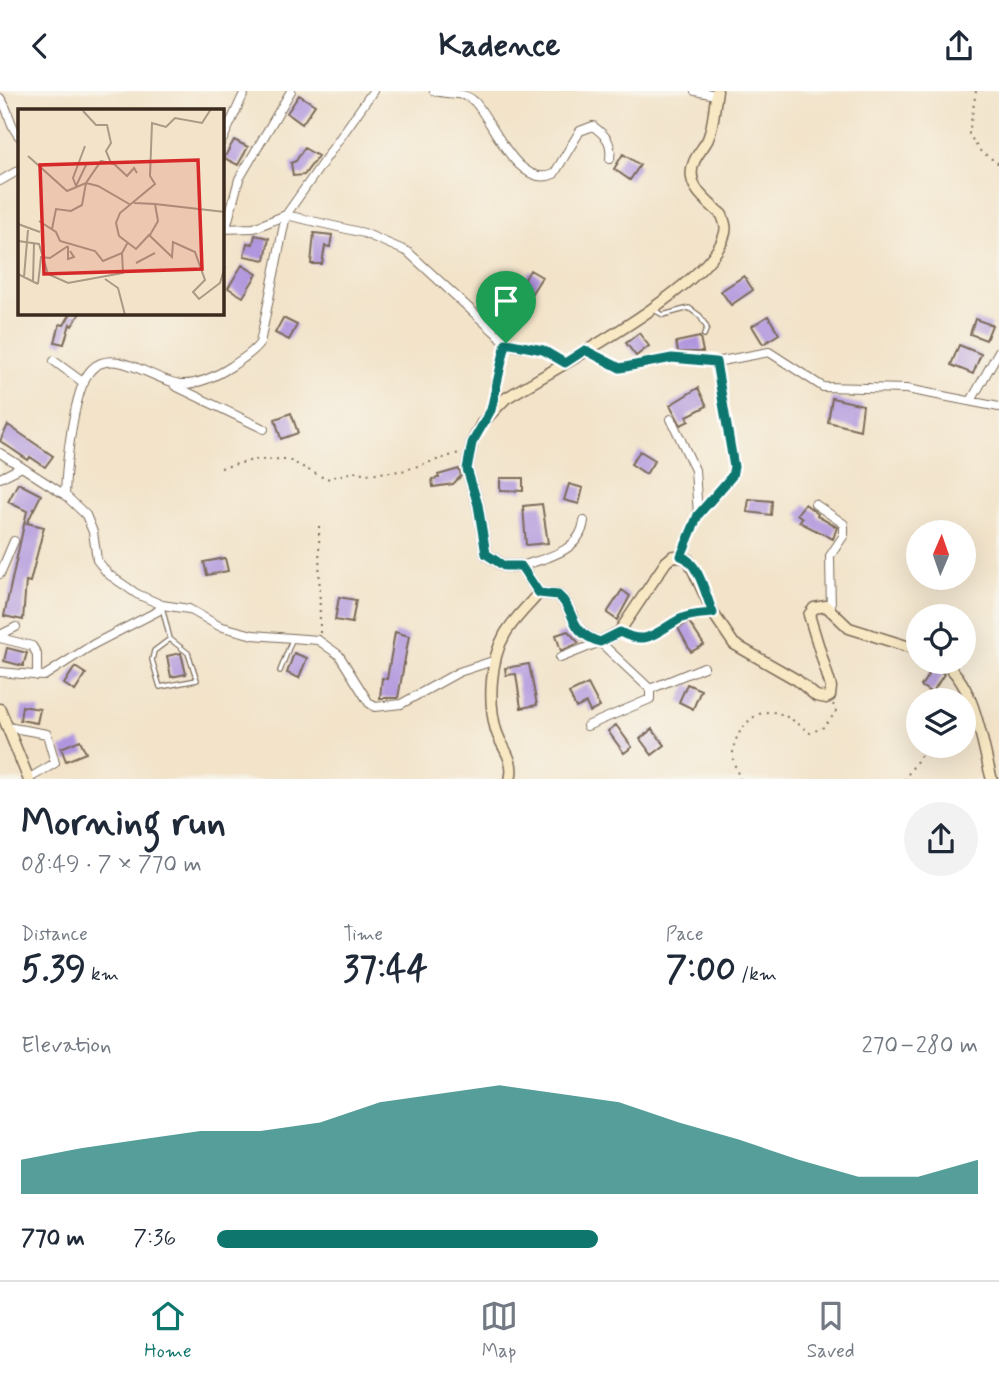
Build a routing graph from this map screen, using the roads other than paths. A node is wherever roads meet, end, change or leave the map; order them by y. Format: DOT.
graph roads {
  1 [pos="244,91"];
  2 [pos="291,91"];
  3 [pos="373,91"];
  4 [pos="434,91"];
  5 [pos="449,91"];
  6 [pos="695,91"];
  7 [pos="717,93"];
  8 [pos="0,98"];
  9 [pos="18,135"];
  10 [pos="224,136"];
  11 [pos="610,159"];
  12 [pos="18,171"];
  13 [pos="0,181"];
  14 [pos="286,215"];
  15 [pos="224,228"];
  16 [pos="652,309"];
  17 [pos="704,335"];
  18 [pos="506,343"];
  19 [pos="585,350"];
  20 [pos="999,351"];
  21 [pos="54,361"];
  22 [pos="716,362"];
  23 [pos="565,363"];
  24 [pos="167,381"];
  25 [pos="85,383"];
  26 [pos="971,401"];
  27 [pos="999,407"];
  28 [pos="491,410"];
  29 [pos="671,419"];
  30 [pos="264,429"];
  31 [pos="0,453"];
  32 [pos="20,468"];
  33 [pos="0,478"];
  34 [pos="65,495"];
  35 [pos="815,504"];
  36 [pos="698,515"];
  37 [pos="584,521"];
  38 [pos="14,541"];
  39 [pos="681,556"];
  40 [pos="521,566"];
  41 [pos="0,574"];
  42 [pos="539,593"];
  43 [pos="162,605"];
  44 [pos="831,612"];
  45 [pos="16,627"];
  46 [pos="0,637"];
  47 [pos="293,638"];
  48 [pos="170,639"];
  49 [pos="600,642"];
  50 [pos="906,646"];
  51 [pos="561,658"];
  52 [pos="496,660"];
  53 [pos="704,667"];
  54 [pos="280,671"];
  55 [pos="0,672"];
  56 [pos="958,674"];
  57 [pos="37,676"];
  58 [pos="650,689"];
  59 [pos="0,709"];
  60 [pos="587,726"];
  61 [pos="7,727"];
  62 [pos="29,779"];
  63 [pos="510,779"];
  64 [pos="992,779"];
  1 -- 10 [label="street"];
  2 -- 15 [label="street"];
  3 -- 14 [label="street"];
  4 -- 5 [label="street"];
  5 -- 11 [label="street"];
  6 -- 7 [label="street"];
  7 -- 16 [label="street"];
  8 -- 9 [label="street"];
  12 -- 13 [label="street"];
  14 -- 15 [label="street"];
  14 -- 18 [label="street"];
  14 -- 24 [label="street"];
  16 -- 17 [label="lane"];
  16 -- 19 [label="street"];
  18 -- 23 [label="street"];
  18 -- 28 [label="street"];
  19 -- 22 [label="street"];
  19 -- 23 [label="street"];
  20 -- 26 [label="street"];
  21 -- 25 [label="street"];
  22 -- 26 [label="street"];
  22 -- 36 [label="street"];
  23 -- 28 [label="street"];
  24 -- 25 [label="street"];
  24 -- 30 [label="street"];
  25 -- 34 [label="street"];
  26 -- 27 [label="street"];
  28 -- 40 [label="street"];
  29 -- 36 [label="street"];
  31 -- 32 [label="street"];
  32 -- 33 [label="street"];
  32 -- 34 [label="street"];
  34 -- 43 [label="street"];
  35 -- 44 [label="street"];
  36 -- 39 [label="street"];
  37 -- 40 [label="street"];
  38 -- 41 [label="street"];
  39 -- 44 [label="street"];
  39 -- 49 [label="street"];
  40 -- 42 [label="street"];
  42 -- 49 [label="street"];
  42 -- 52 [label="street"];
  43 -- 47 [label="street"];
  43 -- 48 [label="lane"];
  43 -- 57 [label="street"];
  44 -- 50 [label="street"];
  45 -- 46 [label="street"];
  46 -- 57 [label="street"];
  47 -- 52 [label="street"];
  47 -- 54 [label="lane"];
  48 -- 48 [label="lane"];
  49 -- 51 [label="street"];
  49 -- 58 [label="street"];
  52 -- 63 [label="street"];
  53 -- 58 [label="street"];
  55 -- 57 [label="street"];
  56 -- 64 [label="street"];
  58 -- 60 [label="street"];
  59 -- 61 [label="street"];
  61 -- 62 [label="street"];
  61 -- 62 [label="street"];
}
